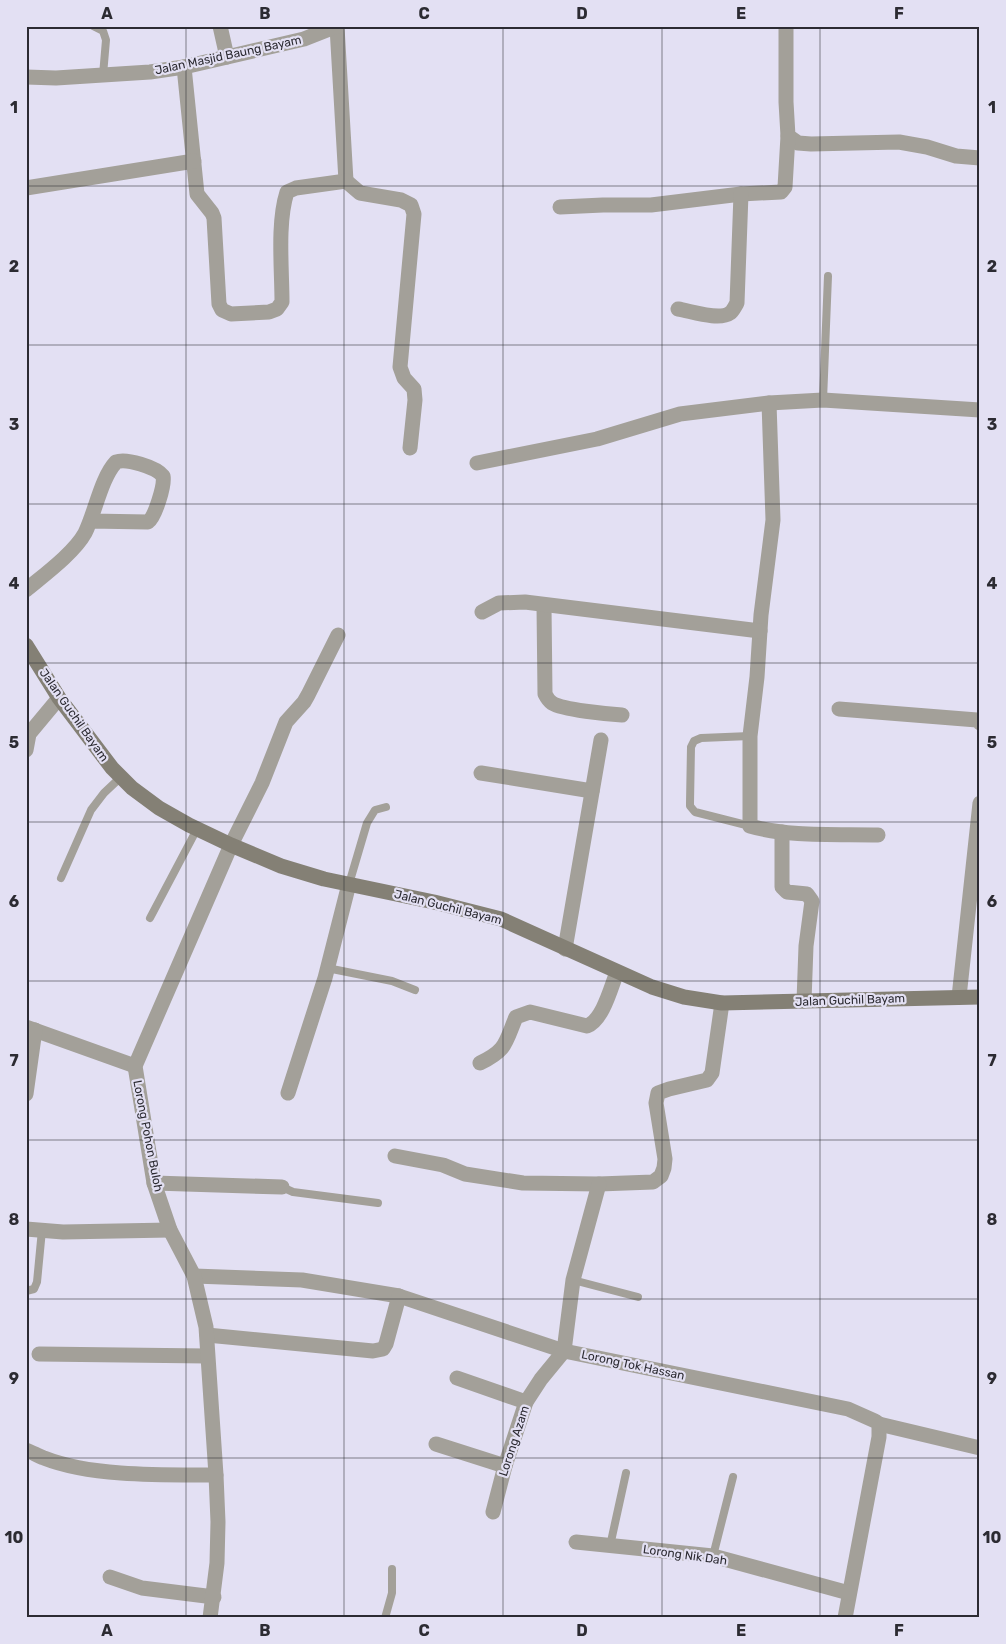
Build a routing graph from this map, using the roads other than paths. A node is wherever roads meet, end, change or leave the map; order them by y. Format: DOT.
graph roads {
  1 [pos="93,26"];
  2 [pos="220,26"];
  3 [pos="337,26"];
  4 [pos="786,26"];
  5 [pos="227,57"];
  6 [pos="184,67"];
  7 [pos="103,75"];
  8 [pos="26,77"];
  9 [pos="788,136"];
  10 [pos="980,158"];
  11 [pos="194,161"];
  12 [pos="346,181"];
  13 [pos="26,188"];
  14 [pos="741,194"];
  15 [pos="560,208"];
  16 [pos="828,276"];
  17 [pos="678,309"];
  18 [pos="823,400"];
  19 [pos="769,403"];
  20 [pos="980,410"];
  21 [pos="410,448"];
  22 [pos="477,463"];
  23 [pos="90,521"];
  24 [pos="26,590"];
  25 [pos="544,606"];
  26 [pos="482,612"];
  27 [pos="760,631"];
  28 [pos="338,635"];
  29 [pos="26,645"];
  30 [pos="59,698"];
  31 [pos="839,709"];
  32 [pos="622,715"];
  33 [pos="980,722"];
  34 [pos="27,734"];
  35 [pos="750,736"];
  36 [pos="601,740"];
  37 [pos="26,750"];
  38 [pos="481,773"];
  39 [pos="121,777"];
  40 [pos="592,792"];
  41 [pos="980,802"];
  42 [pos="386,807"];
  43 [pos="750,826"];
  44 [pos="197,829"];
  45 [pos="782,832"];
  46 [pos="878,835"];
  47 [pos="231,845"];
  48 [pos="61,878"];
  49 [pos="349,884"];
  50 [pos="150,918"];
  51 [pos="565,948"];
  52 [pos="328,968"];
  53 [pos="617,972"];
  54 [pos="415,990"];
  55 [pos="959,997"];
  56 [pos="980,997"];
  57 [pos="804,1002"];
  58 [pos="722,1003"];
  59 [pos="31,1029"];
  60 [pos="480,1062"];
  61 [pos="135,1066"];
  62 [pos="288,1092"];
  63 [pos="26,1094"];
  64 [pos="395,1156"];
  65 [pos="154,1183"];
  66 [pos="599,1184"];
  67 [pos="282,1187"];
  68 [pos="378,1203"];
  69 [pos="26,1229"];
  70 [pos="42,1230"];
  71 [pos="170,1230"];
  72 [pos="194,1276"];
  73 [pos="573,1280"];
  74 [pos="26,1291"];
  75 [pos="398,1296"];
  76 [pos="638,1297"];
  77 [pos="207,1335"];
  78 [pos="564,1351"];
  79 [pos="39,1354"];
  80 [pos="207,1356"];
  81 [pos="457,1378"];
  82 [pos="526,1402"];
  83 [pos="879,1424"];
  84 [pos="436,1444"];
  85 [pos="980,1448"];
  86 [pos="26,1450"];
  87 [pos="504,1466"];
  88 [pos="626,1473"];
  89 [pos="216,1475"];
  90 [pos="733,1477"];
  91 [pos="494,1512"];
  92 [pos="576,1542"];
  93 [pos="610,1546"];
  94 [pos="713,1556"];
  95 [pos="392,1569"];
  96 [pos="110,1577"];
  97 [pos="849,1593"];
  98 [pos="214,1596"];
  99 [pos="210,1618"];
  100 [pos="386,1618"];
  101 [pos="845,1618"];
  1 -- 7 [label="lane"];
  2 -- 5 [label="street"];
  3 -- 5 [label="street, Jalan Masjid Baung Bayam"];
  3 -- 12 [label="street"];
  4 -- 9 [label="street"];
  5 -- 6 [label="street, Jalan Masjid Baung Bayam"];
  6 -- 7 [label="street, Jalan Masjid Baung Bayam"];
  6 -- 11 [label="street"];
  7 -- 8 [label="street, Jalan Masjid Baung Bayam"];
  9 -- 10 [label="street"];
  9 -- 14 [label="street"];
  11 -- 12 [label="street"];
  11 -- 13 [label="street"];
  12 -- 21 [label="street"];
  14 -- 15 [label="street"];
  14 -- 17 [label="street"];
  16 -- 18 [label="lane"];
  18 -- 19 [label="street"];
  18 -- 20 [label="street"];
  19 -- 22 [label="street"];
  19 -- 27 [label="street"];
  23 -- 23 [label="street"];
  23 -- 24 [label="street"];
  25 -- 26 [label="street"];
  25 -- 27 [label="street"];
  25 -- 32 [label="street"];
  27 -- 35 [label="street"];
  28 -- 47 [label="street, Lorong Pohon Buloh"];
  29 -- 30 [label="main road, Jalan Guchil Bayam"];
  30 -- 34 [label="street"];
  30 -- 39 [label="main road, Jalan Guchil Bayam"];
  31 -- 33 [label="street"];
  34 -- 37 [label="street"];
  35 -- 43 [label="street"];
  35 -- 43 [label="lane"];
  36 -- 40 [label="street"];
  38 -- 40 [label="street"];
  39 -- 44 [label="main road, Jalan Guchil Bayam"];
  39 -- 48 [label="lane"];
  40 -- 51 [label="street"];
  41 -- 55 [label="street"];
  42 -- 49 [label="lane"];
  43 -- 45 [label="street"];
  44 -- 47 [label="main road, Jalan Guchil Bayam"];
  44 -- 50 [label="lane"];
  45 -- 46 [label="street"];
  45 -- 57 [label="street"];
  47 -- 49 [label="main road, Jalan Guchil Bayam"];
  47 -- 61 [label="street, Lorong Pohon Buloh"];
  49 -- 51 [label="main road, Jalan Guchil Bayam"];
  49 -- 52 [label="street"];
  51 -- 53 [label="main road, Jalan Guchil Bayam"];
  52 -- 54 [label="lane"];
  52 -- 62 [label="street"];
  53 -- 58 [label="main road, Jalan Guchil Bayam"];
  53 -- 60 [label="street"];
  55 -- 56 [label="main road, Jalan Guchil Bayam"];
  55 -- 57 [label="main road, Jalan Guchil Bayam"];
  57 -- 58 [label="main road, Jalan Guchil Bayam"];
  58 -- 66 [label="street"];
  59 -- 61 [label="street"];
  59 -- 63 [label="street"];
  61 -- 65 [label="street, Lorong Pohon Buloh"];
  64 -- 66 [label="street"];
  65 -- 67 [label="street"];
  65 -- 71 [label="street, Lorong Pohon Buloh"];
  66 -- 73 [label="street"];
  67 -- 68 [label="lane"];
  69 -- 70 [label="street"];
  70 -- 71 [label="street"];
  70 -- 74 [label="lane"];
  71 -- 72 [label="street, Lorong Pohon Buloh"];
  72 -- 75 [label="street, Lorong Tok Hassan"];
  72 -- 77 [label="street, Lorong Pohon Buloh"];
  73 -- 76 [label="lane"];
  73 -- 78 [label="street"];
  75 -- 77 [label="street"];
  75 -- 78 [label="street, Lorong Tok Hassan"];
  77 -- 80 [label="street, Lorong Pohon Buloh"];
  78 -- 82 [label="street, Lorong Azam"];
  78 -- 83 [label="street, Lorong Tok Hassan"];
  79 -- 80 [label="street"];
  80 -- 89 [label="street, Lorong Pohon Buloh"];
  81 -- 82 [label="street"];
  82 -- 87 [label="street, Lorong Azam"];
  83 -- 85 [label="street, Lorong Tok Hassan"];
  83 -- 97 [label="street"];
  84 -- 87 [label="street"];
  86 -- 89 [label="street"];
  87 -- 91 [label="street, Lorong Azam"];
  88 -- 93 [label="lane"];
  89 -- 98 [label="street, Lorong Pohon Buloh"];
  90 -- 94 [label="lane"];
  92 -- 93 [label="street, Lorong Nik Dah"];
  93 -- 94 [label="street, Lorong Nik Dah"];
  94 -- 97 [label="street, Lorong Nik Dah"];
  95 -- 100 [label="lane"];
  96 -- 98 [label="street"];
  97 -- 101 [label="street"];
  98 -- 99 [label="street, Lorong Pohon Buloh"];
}
